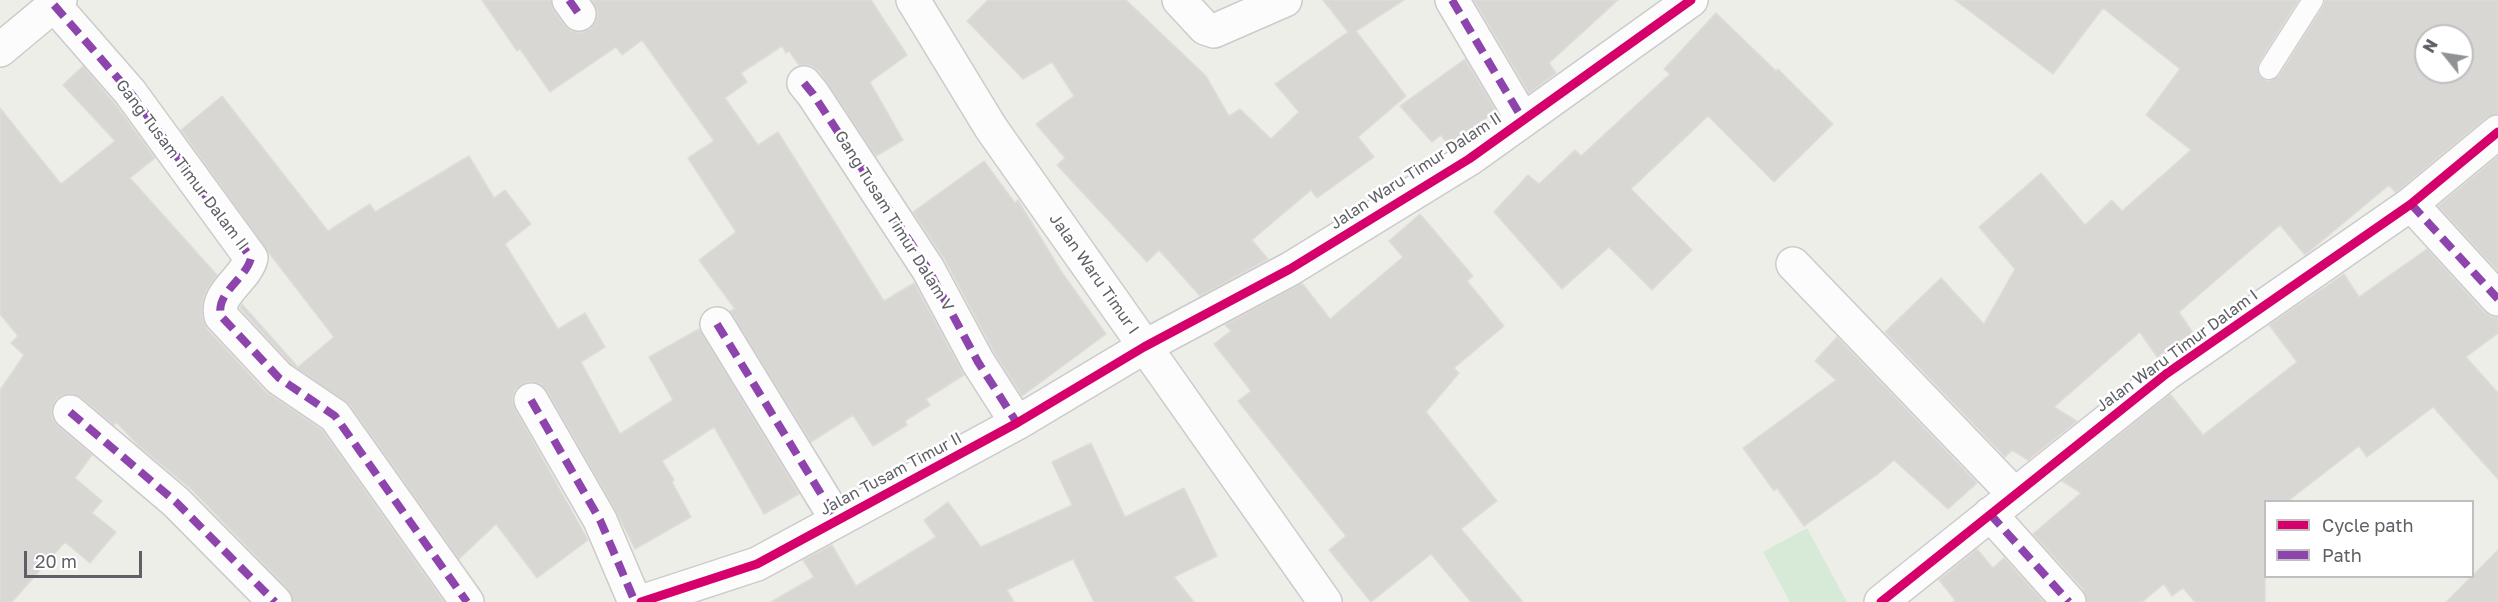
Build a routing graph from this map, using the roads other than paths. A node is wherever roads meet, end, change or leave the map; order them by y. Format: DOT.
graph roads {
  1 [pos="913,0"];
  2 [pos="1179,0"];
  3 [pos="1286,0"];
  4 [pos="1452,0"];
  5 [pos="1691,0"];
  6 [pos="2313,0"];
  7 [pos="57,3"];
  8 [pos="0,50"];
  9 [pos="2269,69"];
  10 [pos="804,83"];
  11 [pos="1523,120"];
  12 [pos="2498,132"];
  13 [pos="2411,204"];
  14 [pos="1793,264"];
  15 [pos="2498,299"];
  16 [pos="717,324"];
  17 [pos="1144,347"];
  18 [pos="531,400"];
  19 [pos="70,412"];
  20 [pos="1017,423"];
  21 [pos="2003,504"];
  22 [pos="837,519"];
  23 [pos="275,602"];
  24 [pos="468,602"];
  25 [pos="635,602"];
  26 [pos="641,602"];
  27 [pos="1325,602"];
  28 [pos="1881,602"];
  29 [pos="2069,602"];
  1 -- 17 [label="street, Jalan Waru Timur I"];
  2 -- 3 [label="street"];
  4 -- 11 [label="street"];
  5 -- 11 [label="street, Jalan Waru Timur Dalam II"];
  6 -- 9 [label="lane"];
  7 -- 8 [label="street"];
  7 -- 24 [label="street, Gang Tusam Timur Dalam II"];
  10 -- 20 [label="street, Gang Tusam Timur Dalam V"];
  11 -- 17 [label="street, Jalan Waru Timur Dalam II"];
  12 -- 13 [label="street, Jalan Waru Timur Dalam I"];
  13 -- 15 [label="street"];
  13 -- 21 [label="street, Jalan Waru Timur Dalam I"];
  14 -- 21 [label="street"];
  16 -- 22 [label="street"];
  17 -- 20 [label="street, Jalan Tusam Timur II"];
  17 -- 27 [label="street, Jalan Waru Timur I"];
  18 -- 25 [label="street"];
  19 -- 23 [label="street"];
  20 -- 22 [label="street, Jalan Tusam Timur II"];
  21 -- 28 [label="street, Jalan Waru Timur Dalam I"];
  21 -- 29 [label="street"];
  22 -- 26 [label="street, Jalan Tusam Timur II"];
}
